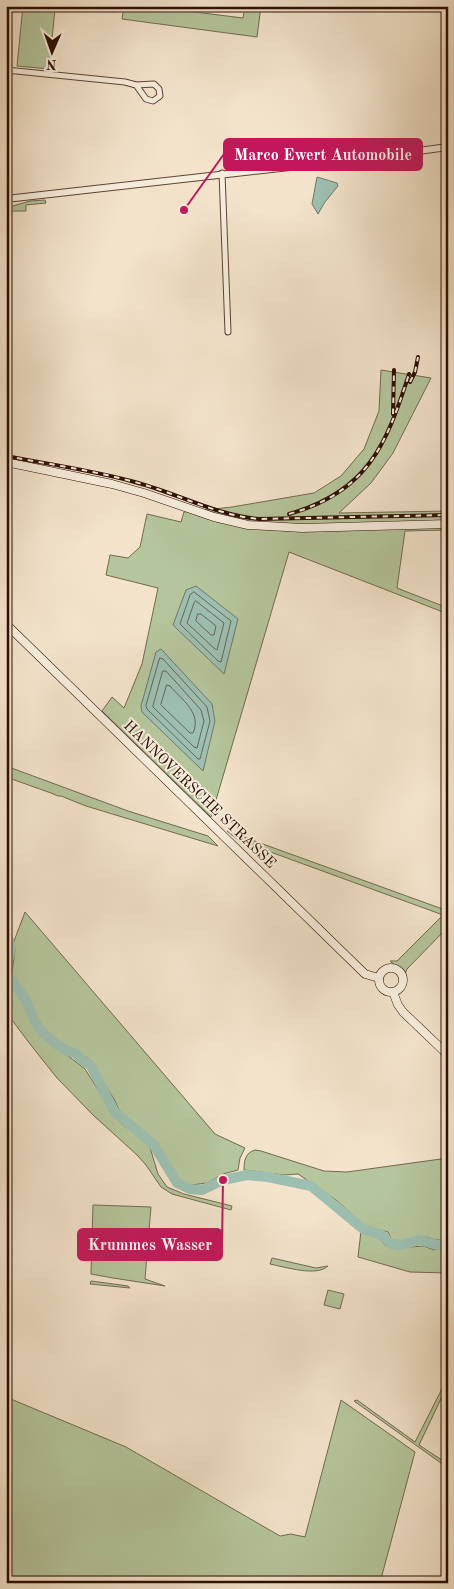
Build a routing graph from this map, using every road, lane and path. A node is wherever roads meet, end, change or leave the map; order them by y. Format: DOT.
graph roads {
  1 [pos="93,6"];
  2 [pos="118,6"];
  3 [pos="6,70"];
  4 [pos="136,85"];
  5 [pos="448,147"];
  6 [pos="222,173"];
  7 [pos="6,199"];
  8 [pos="228,332"];
  9 [pos="6,462"];
  10 [pos="448,524"];
  11 [pos="6,624"];
  12 [pos="379,978"];
  13 [pos="393,992"];
  14 [pos="448,1055"];
  1 -- 2 [label="street"];
  3 -- 4 [label="street"];
  4 -- 4 [label="street"];
  5 -- 6 [label="street"];
  6 -- 7 [label="street"];
  6 -- 8 [label="street"];
  9 -- 10 [label="main road"];
  11 -- 12 [label="main road, HANNOVERSCHE STRASSE"];
  12 -- 13 [label="main road, HANNOVERSCHE STRASSE"];
  12 -- 13 [label="main road"];
  13 -- 14 [label="main road, HANNOVERSCHE STRASSE"];
}
